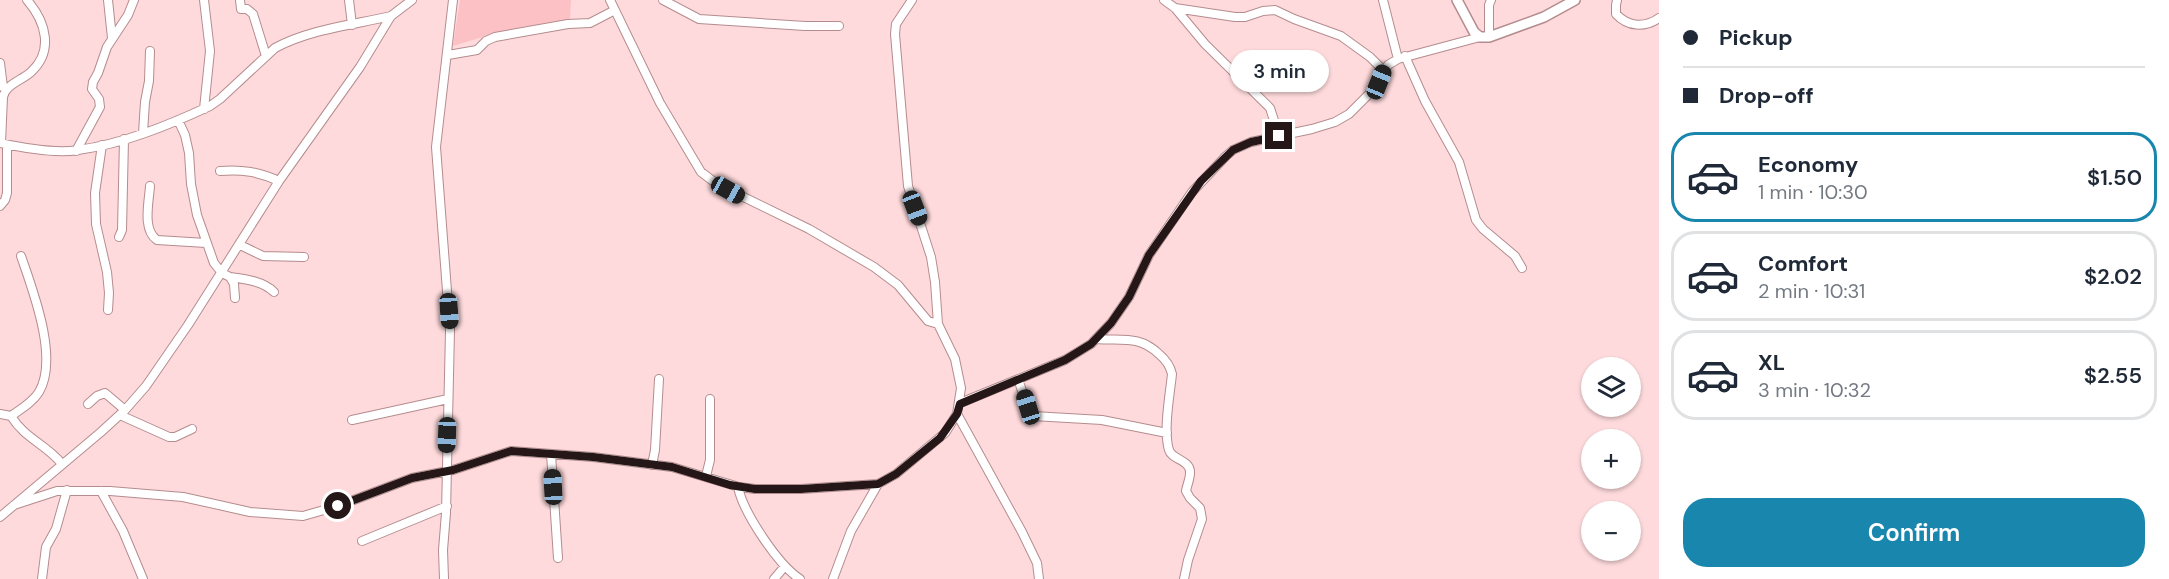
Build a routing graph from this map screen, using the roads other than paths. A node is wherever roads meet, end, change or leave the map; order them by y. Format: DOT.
graph roads {
  1 [pos="27,0"];
  2 [pos="108,0"];
  3 [pos="135,0"];
  4 [pos="204,0"];
  5 [pos="240,0"];
  6 [pos="349,0"];
  7 [pos="412,0"];
  8 [pos="453,0"];
  9 [pos="610,0"];
  10 [pos="663,0"];
  11 [pos="912,0"];
  12 [pos="1164,0"];
  13 [pos="1383,0"];
  14 [pos="1457,0"];
  15 [pos="1491,0"];
  16 [pos="1575,0"];
  17 [pos="1617,0"];
  18 [pos="1175,8"];
  19 [pos="615,10"];
  20 [pos="391,16"];
  21 [pos="1659,18"];
  22 [pos="352,25"];
  23 [pos="839,26"];
  24 [pos="1485,37"];
  25 [pos="112,38"];
  26 [pos="150,51"];
  27 [pos="448,55"];
  28 [pos="266,56"];
  29 [pos="1402,58"];
  30 [pos="0,63"];
  31 [pos="1384,70"];
  32 [pos="3,88"];
  33 [pos="204,109"];
  34 [pos="178,120"];
  35 [pos="143,133"];
  36 [pos="1279,136"];
  37 [pos="124,139"];
  38 [pos="3,144"];
  39 [pos="102,145"];
  40 [pos="76,151"];
  41 [pos="220,171"];
  42 [pos="279,181"];
  43 [pos="150,186"];
  44 [pos="0,206"];
  45 [pos="119,237"];
  46 [pos="206,243"];
  47 [pos="240,245"];
  48 [pos="21,256"];
  49 [pos="304,257"];
  50 [pos="1522,268"];
  51 [pos="222,273"];
  52 [pos="230,277"];
  53 [pos="274,292"];
  54 [pos="235,298"];
  55 [pos="108,310"];
  56 [pos="938,324"];
  57 [pos="1096,339"];
  58 [pos="659,379"];
  59 [pos="1018,379"];
  60 [pos="448,399"];
  61 [pos="710,399"];
  62 [pos="88,404"];
  63 [pos="960,404"];
  64 [pos="123,412"];
  65 [pos="0,414"];
  66 [pos="957,414"];
  67 [pos="11,416"];
  68 [pos="352,420"];
  69 [pos="192,429"];
  70 [pos="1167,433"];
  71 [pos="551,454"];
  72 [pos="62,464"];
  73 [pos="652,465"];
  74 [pos="446,471"];
  75 [pos="706,476"];
  76 [pos="878,484"];
  77 [pos="738,487"];
  78 [pos="67,490"];
  79 [pos="101,491"];
  80 [pos="14,505"];
  81 [pos="447,506"];
  82 [pos="0,517"];
  83 [pos="362,541"];
  84 [pos="558,558"];
  85 [pos="785,566"];
  86 [pos="42,579"];
  87 [pos="143,579"];
  88 [pos="444,579"];
  89 [pos="774,579"];
  90 [pos="800,579"];
  91 [pos="833,579"];
  92 [pos="1040,579"];
  93 [pos="1184,579"];
  1 -- 32 [label="street"];
  2 -- 25 [label="street"];
  3 -- 25 [label="street"];
  4 -- 33 [label="street"];
  5 -- 28 [label="street"];
  6 -- 22 [label="street"];
  7 -- 20 [label="street"];
  8 -- 27 [label="street"];
  9 -- 19 [label="street"];
  10 -- 23 [label="street"];
  11 -- 56 [label="street"];
  12 -- 18 [label="street"];
  13 -- 29 [label="street"];
  14 -- 24 [label="main road"];
  15 -- 24 [label="street"];
  16 -- 24 [label="main road"];
  17 -- 21 [label="street"];
  18 -- 31 [label="street"];
  18 -- 36 [label="street"];
  19 -- 27 [label="street"];
  19 -- 56 [label="street"];
  20 -- 22 [label="street"];
  20 -- 42 [label="street"];
  22 -- 28 [label="street"];
  24 -- 29 [label="street"];
  25 -- 40 [label="street"];
  26 -- 35 [label="street"];
  27 -- 60 [label="street"];
  28 -- 33 [label="street"];
  29 -- 31 [label="street"];
  29 -- 50 [label="street"];
  30 -- 32 [label="street"];
  31 -- 36 [label="street"];
  32 -- 38 [label="street"];
  33 -- 34 [label="street"];
  34 -- 35 [label="street"];
  34 -- 46 [label="street"];
  35 -- 37 [label="street"];
  36 -- 57 [label="street"];
  37 -- 39 [label="street"];
  37 -- 45 [label="street"];
  38 -- 40 [label="street"];
  38 -- 44 [label="street"];
  39 -- 40 [label="street"];
  39 -- 55 [label="street"];
  41 -- 42 [label="street"];
  42 -- 47 [label="street"];
  43 -- 46 [label="street"];
  46 -- 51 [label="street"];
  47 -- 49 [label="street"];
  47 -- 51 [label="street"];
  48 -- 67 [label="street"];
  51 -- 52 [label="street"];
  51 -- 64 [label="street"];
  52 -- 53 [label="street"];
  52 -- 54 [label="street"];
  56 -- 63 [label="street"];
  57 -- 59 [label="street"];
  57 -- 70 [label="street"];
  58 -- 73 [label="street"];
  59 -- 63 [label="street"];
  59 -- 70 [label="street"];
  60 -- 68 [label="street"];
  60 -- 74 [label="street"];
  61 -- 75 [label="street"];
  62 -- 64 [label="street"];
  63 -- 66 [label="street"];
  64 -- 69 [label="street"];
  64 -- 72 [label="street"];
  65 -- 67 [label="street"];
  66 -- 76 [label="street"];
  66 -- 92 [label="street"];
  67 -- 72 [label="street"];
  70 -- 93 [label="street"];
  71 -- 73 [label="street"];
  71 -- 74 [label="street"];
  71 -- 84 [label="street"];
  72 -- 80 [label="street"];
  73 -- 75 [label="street"];
  74 -- 79 [label="street"];
  74 -- 81 [label="street"];
  75 -- 77 [label="street"];
  76 -- 77 [label="street"];
  76 -- 91 [label="street"];
  77 -- 85 [label="street"];
  78 -- 79 [label="street"];
  78 -- 80 [label="street"];
  78 -- 86 [label="street"];
  79 -- 87 [label="street"];
  80 -- 82 [label="street"];
  81 -- 83 [label="street"];
  81 -- 88 [label="street"];
  85 -- 89 [label="street"];
  85 -- 90 [label="street"];
}
